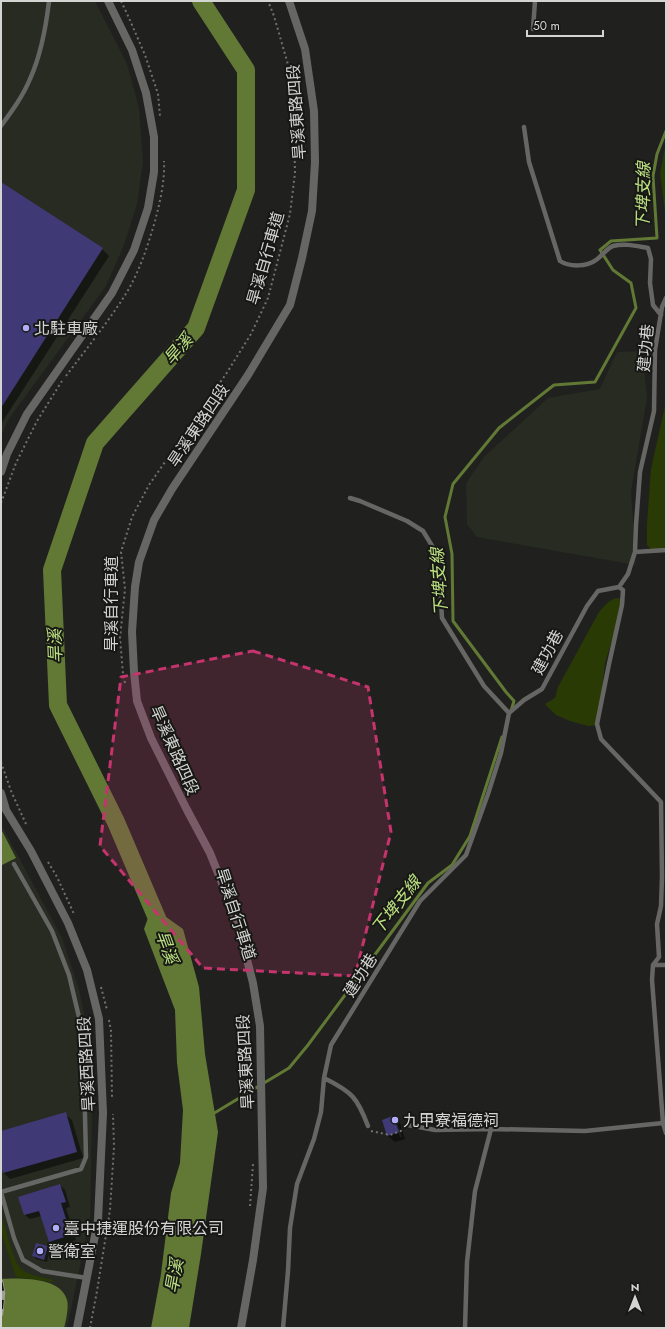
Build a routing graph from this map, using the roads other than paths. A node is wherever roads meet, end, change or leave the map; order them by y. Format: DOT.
graph roads {
  1 [pos="49,1"];
  2 [pos="108,1"];
  3 [pos="289,1"];
  4 [pos="535,1"];
  5 [pos="533,29"];
  6 [pos="1,126"];
  7 [pos="524,127"];
  8 [pos="666,298"];
  9 [pos="660,315"];
  10 [pos="1,472"];
  11 [pos="350,498"];
  12 [pos="666,550"];
  13 [pos="635,552"];
  14 [pos="619,587"];
  15 [pos="509,713"];
  16 [pos="1,793"];
  17 [pos="14,864"];
  18 [pos="652,965"];
  19 [pos="666,965"];
  20 [pos="324,1078"];
  21 [pos="663,1123"];
  22 [pos="408,1125"];
  23 [pos="368,1126"];
  24 [pos="491,1129"];
  25 [pos="666,1134"];
  26 [pos="87,1278"];
  27 [pos="77,1328"];
  28 [pos="241,1328"];
  29 [pos="283,1328"];
  30 [pos="465,1328"];
  1 -- 6 [label="lane"];
  2 -- 10 [label="street"];
  3 -- 28 [label="street, 旱溪東路四段"];
  4 -- 5 [label="lane"];
  7 -- 9 [label="lane"];
  8 -- 9 [label="lane, 建功巷"];
  9 -- 13 [label="lane, 建功巷"];
  11 -- 15 [label="lane"];
  12 -- 13 [label="lane"];
  13 -- 14 [label="lane, 建功巷"];
  14 -- 15 [label="lane, 建功巷"];
  14 -- 18 [label="lane"];
  15 -- 20 [label="lane, 建功巷"];
  16 -- 26 [label="street, 旱溪西路四段"];
  17 -- 26 [label="lane"];
  18 -- 19 [label="lane"];
  18 -- 21 [label="lane"];
  20 -- 23 [label="lane"];
  20 -- 29 [label="lane, 建功巷"];
  21 -- 24 [label="lane"];
  21 -- 25 [label="lane"];
  22 -- 24 [label="lane"];
  24 -- 30 [label="lane"];
  26 -- 27 [label="street, 旱溪西路四段"];
}
